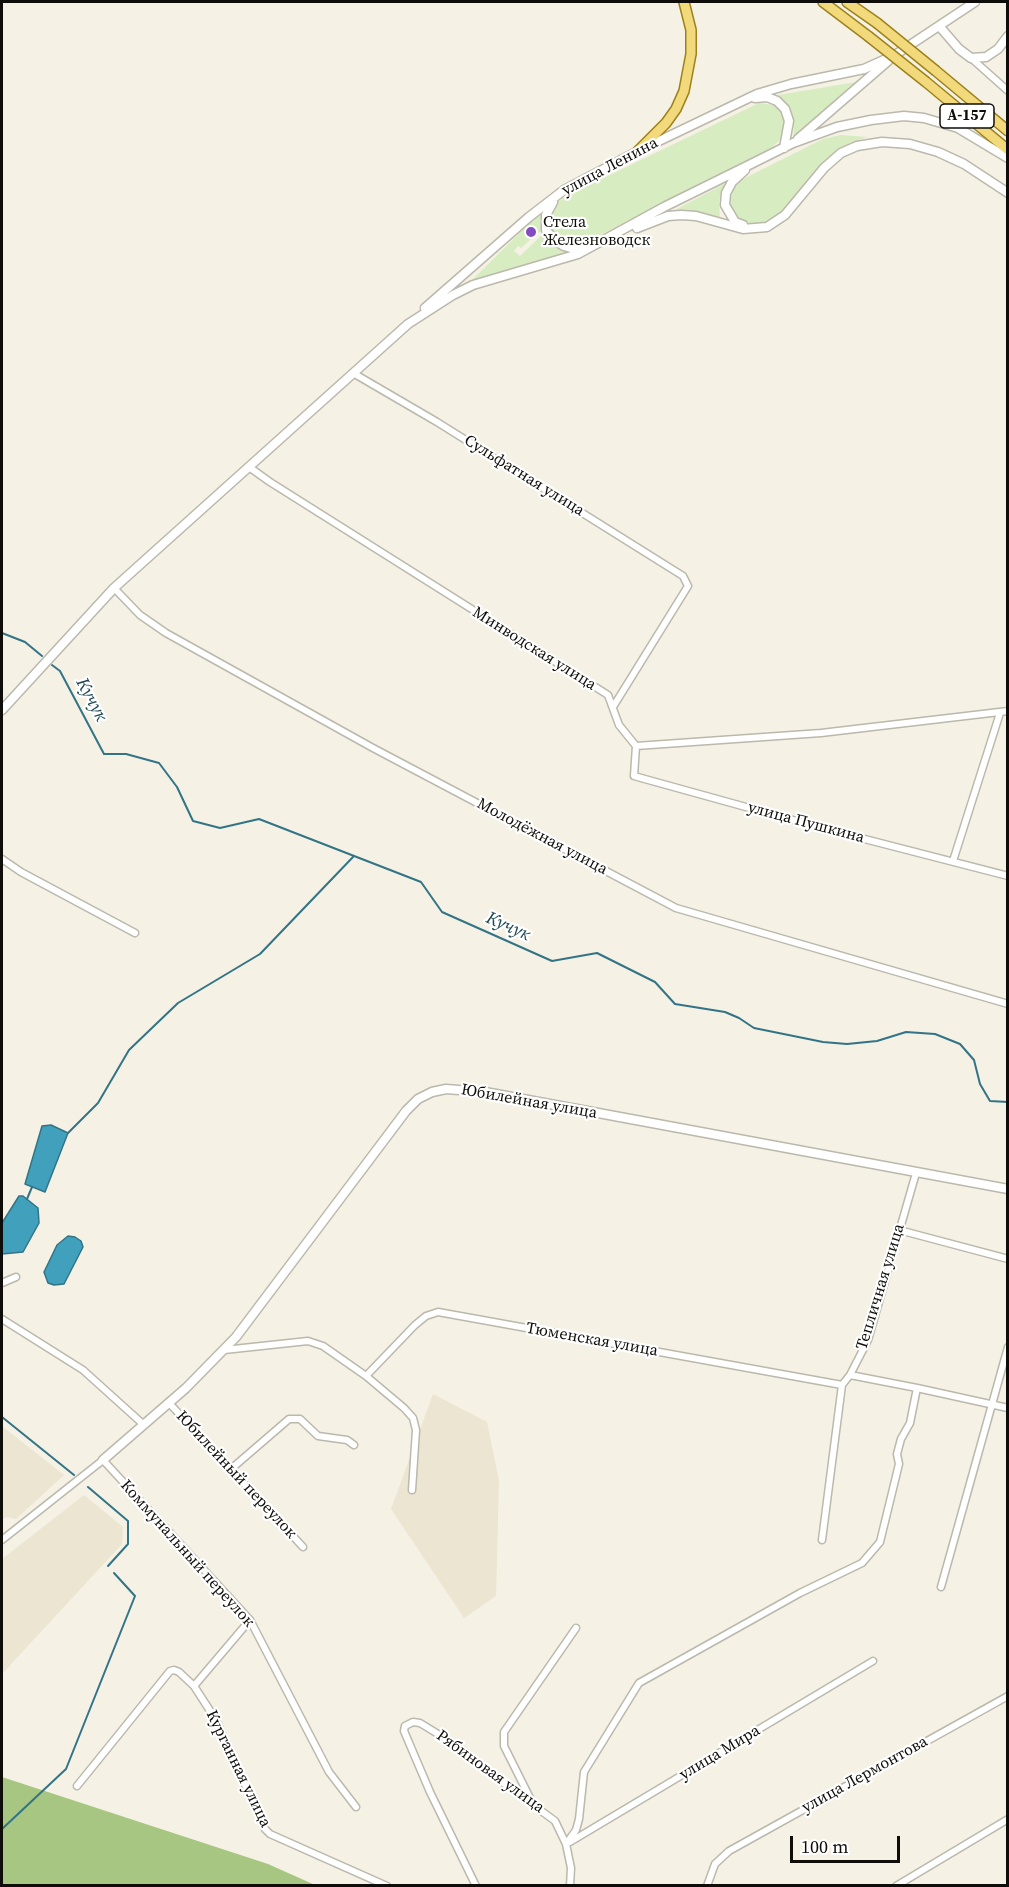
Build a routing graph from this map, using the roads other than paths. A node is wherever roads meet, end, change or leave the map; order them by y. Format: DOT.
graph roads {
  1 [pos="684,2"];
  2 [pos="823,2"];
  3 [pos="847,2"];
  4 [pos="855,2"];
  5 [pos="975,2"];
  6 [pos="877,23"];
  7 [pos="940,27"];
  8 [pos="1008,36"];
  9 [pos="895,55"];
  10 [pos="971,58"];
  11 [pos="1008,91"];
  12 [pos="743,100"];
  13 [pos="1008,131"];
  14 [pos="793,143"];
  15 [pos="784,148"];
  16 [pos="1008,150"];
  17 [pos="638,151"];
  18 [pos="1008,158"];
  19 [pos="751,164"];
  20 [pos="564,190"];
  21 [pos="1008,193"];
  22 [pos="755,229"];
  23 [pos="596,245"];
  24 [pos="408,324"];
  25 [pos="353,373"];
  26 [pos="249,467"];
  27 [pos="114,588"];
  28 [pos="613,707"];
  29 [pos="2,710"];
  30 [pos="1008,711"];
  31 [pos="1000,713"];
  32 [pos="636,746"];
  33 [pos="2,859"];
  34 [pos="953,861"];
  35 [pos="1008,876"];
  36 [pos="135,933"];
  37 [pos="1008,1004"];
  38 [pos="916,1173"];
  39 [pos="1008,1189"];
  40 [pos="899,1230"];
  41 [pos="1008,1259"];
  42 [pos="16,1277"];
  43 [pos="2,1283"];
  44 [pos="2,1319"];
  45 [pos="1008,1347"];
  46 [pos="224,1350"];
  47 [pos="850,1375"];
  48 [pos="366,1376"];
  49 [pos="842,1385"];
  50 [pos="917,1388"];
  51 [pos="169,1403"];
  52 [pos="992,1404"];
  53 [pos="1008,1408"];
  54 [pos="144,1425"];
  55 [pos="354,1445"];
  56 [pos="103,1460"];
  57 [pos="231,1469"];
  58 [pos="412,1490"];
  59 [pos="2,1540"];
  60 [pos="822,1540"];
  61 [pos="303,1547"];
  62 [pos="941,1587"];
  63 [pos="250,1620"];
  64 [pos="576,1628"];
  65 [pos="873,1661"];
  66 [pos="194,1686"];
  67 [pos="1008,1696"];
  68 [pos="77,1786"];
  69 [pos="532,1803"];
  70 [pos="356,1807"];
  71 [pos="1008,1820"];
  72 [pos="566,1844"];
  73 [pos="387,1886"];
  74 [pos="476,1886"];
  75 [pos="570,1886"];
  76 [pos="707,1886"];
  77 [pos="896,1886"];
  1 -- 17 [label="main road"];
  2 -- 16 [label="main road, А-157, bridge"];
  3 -- 6 [label="main road, А-157"];
  4 -- 6 [label="main road"];
  5 -- 7 [label="main road"];
  6 -- 13 [label="main road, А-157, bridge"];
  7 -- 9 [label="main road"];
  7 -- 10 [label="main road"];
  8 -- 10 [label="main road"];
  9 -- 12 [label="main road, улица Ленина"];
  9 -- 14 [label="main road"];
  10 -- 11 [label="street"];
  12 -- 15 [label="main road"];
  12 -- 17 [label="main road, улица Ленина"];
  14 -- 15 [label="main road"];
  14 -- 18 [label="main road"];
  15 -- 19 [label="main road"];
  17 -- 20 [label="main road, улица Ленина"];
  19 -- 22 [label="main road"];
  19 -- 23 [label="main road"];
  20 -- 23 [label="main road"];
  20 -- 24 [label="main road, улица Ленина"];
  21 -- 22 [label="main road"];
  22 -- 23 [label="main road"];
  23 -- 24 [label="main road"];
  24 -- 25 [label="main road"];
  25 -- 26 [label="main road"];
  25 -- 28 [label="street, Сульфатная улица"];
  26 -- 27 [label="main road"];
  26 -- 28 [label="street, Минводская улица"];
  27 -- 29 [label="main road"];
  27 -- 37 [label="street, Молодёжная улица"];
  28 -- 32 [label="street, Минводская улица"];
  30 -- 31 [label="street"];
  31 -- 32 [label="street"];
  31 -- 34 [label="street"];
  32 -- 34 [label="street, улица Пушкина"];
  33 -- 36 [label="street"];
  34 -- 35 [label="street, улица Пушкина"];
  38 -- 39 [label="main road, Юбилейная улица"];
  38 -- 40 [label="street, Тепличная улица"];
  38 -- 46 [label="main road, Юбилейная улица"];
  40 -- 41 [label="street"];
  40 -- 47 [label="street, Тепличная улица"];
  42 -- 43 [label="street"];
  44 -- 54 [label="street"];
  45 -- 52 [label="street"];
  46 -- 48 [label="street"];
  46 -- 51 [label="main road, Юбилейная улица"];
  47 -- 49 [label="street, Тепличная улица"];
  47 -- 50 [label="street"];
  48 -- 49 [label="street, Тюменская улица"];
  48 -- 58 [label="street"];
  49 -- 60 [label="street"];
  50 -- 52 [label="street"];
  50 -- 72 [label="street"];
  51 -- 54 [label="main road, Юбилейная улица"];
  51 -- 57 [label="street, Юбилейный переулок"];
  52 -- 53 [label="street"];
  52 -- 62 [label="street"];
  54 -- 56 [label="main road, Юбилейная улица"];
  55 -- 57 [label="street"];
  56 -- 59 [label="street"];
  56 -- 63 [label="street, Коммунальный переулок"];
  57 -- 61 [label="street, Юбилейный переулок"];
  63 -- 66 [label="street"];
  63 -- 70 [label="street, Коммунальный переулок"];
  64 -- 69 [label="street"];
  65 -- 72 [label="street, улица Мира"];
  66 -- 68 [label="street, Курганная улица"];
  66 -- 73 [label="street, Курганная улица"];
  67 -- 76 [label="street, улица Лермонтова"];
  69 -- 72 [label="street, Рябиновая улица"];
  69 -- 74 [label="street, Рябиновая улица"];
  71 -- 77 [label="street"];
  72 -- 75 [label="street"];
}
